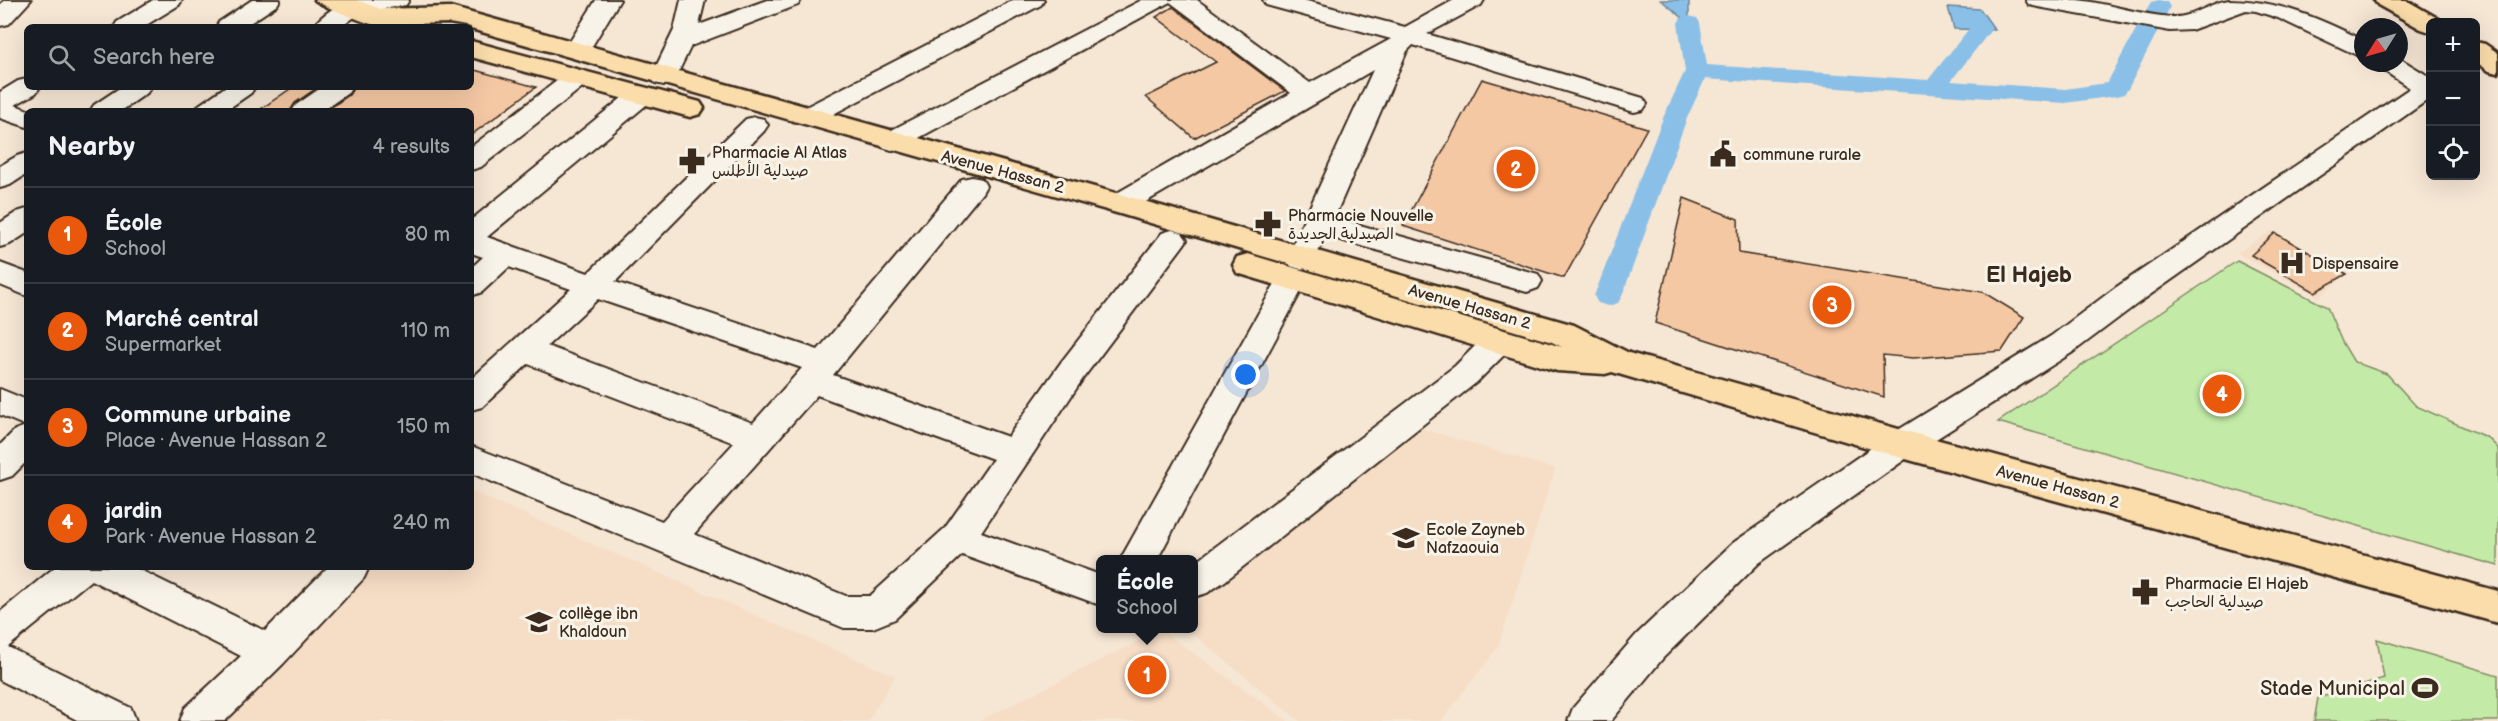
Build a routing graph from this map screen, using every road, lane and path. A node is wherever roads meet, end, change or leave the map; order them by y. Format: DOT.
graph roads {
  1 [pos="19,0"];
  2 [pos="170,0"];
  3 [pos="268,0"];
  4 [pos="608,0"];
  5 [pos="693,0"];
  6 [pos="789,0"];
  7 [pos="1032,0"];
  8 [pos="1160,0"];
  9 [pos="1181,0"];
  10 [pos="1472,0"];
  11 [pos="2038,0"];
  12 [pos="2387,0"];
  13 [pos="2410,0"];
  14 [pos="1291,2"];
  15 [pos="366,8"];
  16 [pos="2444,18"];
  17 [pos="0,19"];
  18 [pos="431,21"];
  19 [pos="2426,22"];
  20 [pos="131,24"];
  21 [pos="232,24"];
  22 [pos="332,24"];
  23 [pos="474,34"];
  24 [pos="2480,39"];
  25 [pos="681,41"];
  26 [pos="1402,42"];
  27 [pos="2354,45"];
  28 [pos="2498,51"];
  29 [pos="2480,53"];
  30 [pos="577,65"];
  31 [pos="2498,66"];
  32 [pos="2403,72"];
  33 [pos="653,86"];
  34 [pos="24,89"];
  35 [pos="134,90"];
  36 [pos="238,90"];
  37 [pos="335,90"];
  38 [pos="1309,94"];
  39 [pos="0,103"];
  40 [pos="1634,104"];
  41 [pos="107,108"];
  42 [pos="212,108"];
  43 [pos="309,108"];
  44 [pos="0,109"];
  45 [pos="809,116"];
  46 [pos="24,118"];
  47 [pos="755,125"];
  48 [pos="892,141"];
  49 [pos="474,158"];
  50 [pos="972,186"];
  51 [pos="1120,204"];
  52 [pos="24,221"];
  53 [pos="1316,223"];
  54 [pos="474,233"];
  55 [pos="0,237"];
  56 [pos="1172,240"];
  57 [pos="1387,242"];
  58 [pos="474,243"];
  59 [pos="504,255"];
  60 [pos="1296,269"];
  61 [pos="0,273"];
  62 [pos="1378,279"];
  63 [pos="1527,281"];
  64 [pos="474,282"];
  65 [pos="24,284"];
  66 [pos="593,286"];
  67 [pos="1499,341"];
  68 [pos="524,350"];
  69 [pos="1619,362"];
  70 [pos="818,372"];
  71 [pos="474,395"];
  72 [pos="0,401"];
  73 [pos="24,413"];
  74 [pos="760,439"];
  75 [pos="24,442"];
  76 [pos="1902,444"];
  77 [pos="1015,453"];
  78 [pos="474,460"];
  79 [pos="0,467"];
  80 [pos="957,538"];
  81 [pos="668,539"];
  82 [pos="1141,555"];
  83 [pos="77,570"];
  84 [pos="106,570"];
  85 [pos="348,570"];
  86 [pos="1198,579"];
  87 [pos="1096,588"];
  88 [pos="2498,607"];
  89 [pos="0,634"];
  90 [pos="270,652"];
  91 [pos="0,661"];
  92 [pos="117,721"];
  93 [pos="199,721"];
  94 [pos="1587,721"];
  1 -- 17 [label="street"];
  2 -- 20 [label="street"];
  3 -- 21 [label="street"];
  4 -- 30 [label="street"];
  5 -- 25 [label="street"];
  6 -- 25 [label="street"];
  7 -- 45 [label="street"];
  8 -- 48 [label="street"];
  9 -- 38 [label="street"];
  10 -- 26 [label="street"];
  11 -- 27 [label="street"];
  12 -- 19 [label="main road"];
  13 -- 16 [label="main road"];
  14 -- 26 [label="street"];
  15 -- 18 [label="main road, Avenue Hassan 2"];
  15 -- 22 [label="street"];
  23 -- 30 [label="main road, Avenue Hassan 2"];
  24 -- 28 [label="main road"];
  25 -- 33 [label="street"];
  26 -- 38 [label="street"];
  26 -- 40 [label="street"];
  26 -- 53 [label="street"];
  29 -- 31 [label="main road"];
  30 -- 33 [label="main road, Avenue Hassan 2"];
  30 -- 49 [label="street"];
  32 -- 76 [label="street"];
  33 -- 45 [label="main road, Avenue Hassan 2"];
  33 -- 47 [label="main road, Avenue Hassan 2"];
  33 -- 54 [label="street"];
  34 -- 39 [label="street"];
  35 -- 41 [label="street"];
  36 -- 42 [label="street"];
  37 -- 43 [label="street"];
  38 -- 51 [label="street"];
  44 -- 46 [label="street"];
  45 -- 48 [label="main road, Avenue Hassan 2"];
  47 -- 50 [label="main road, Avenue Hassan 2"];
  47 -- 66 [label="street"];
  48 -- 51 [label="main road, Avenue Hassan 2"];
  50 -- 56 [label="main road, Avenue Hassan 2"];
  50 -- 70 [label="street"];
  51 -- 60 [label="main road, Avenue Hassan 2"];
  52 -- 55 [label="street"];
  53 -- 57 [label="street"];
  53 -- 60 [label="street"];
  56 -- 60 [label="main road, Avenue Hassan 2"];
  56 -- 77 [label="street"];
  57 -- 62 [label="street"];
  57 -- 63 [label="street"];
  58 -- 59 [label="street"];
  59 -- 64 [label="street"];
  59 -- 66 [label="street"];
  60 -- 62 [label="main road, Avenue Hassan 2"];
  60 -- 67 [label="main road, Avenue Hassan 2"];
  60 -- 82 [label="street"];
  61 -- 65 [label="street"];
  62 -- 69 [label="main road, Avenue Hassan 2"];
  66 -- 68 [label="street"];
  66 -- 70 [label="street"];
  67 -- 69 [label="main road, Avenue Hassan 2"];
  67 -- 86 [label="street"];
  68 -- 71 [label="street"];
  68 -- 74 [label="street"];
  69 -- 76 [label="main road, Avenue Hassan 2"];
  70 -- 74 [label="street"];
  70 -- 77 [label="street"];
  72 -- 73 [label="street"];
  74 -- 81 [label="street"];
  75 -- 79 [label="street"];
  76 -- 88 [label="main road, Avenue Hassan 2"];
  76 -- 94 [label="street"];
  77 -- 80 [label="street"];
  78 -- 81 [label="street"];
  80 -- 81 [label="street"];
  80 -- 87 [label="street"];
  83 -- 89 [label="street"];
  84 -- 90 [label="street"];
  85 -- 90 [label="street"];
  90 -- 93 [label="street"];
  91 -- 92 [label="street"];
}
